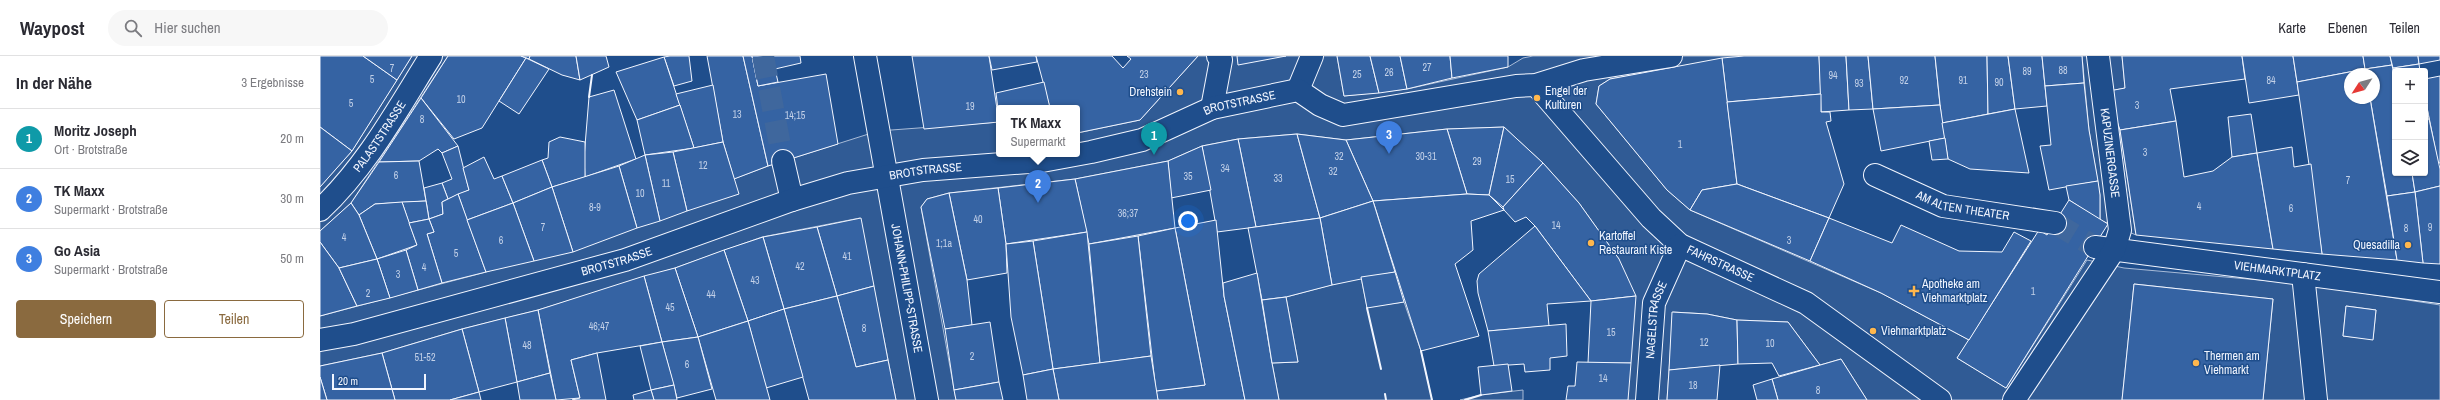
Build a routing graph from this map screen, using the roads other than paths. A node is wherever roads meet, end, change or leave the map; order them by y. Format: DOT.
graph roads {
  1 [pos="431,56"];
  2 [pos="865,56"];
  3 [pos="1218,56"];
  4 [pos="1312,56"];
  5 [pos="1670,56"];
  6 [pos="2098,56"];
  7 [pos="1536,85"];
  8 [pos="1298,90"];
  9 [pos="1212,108"];
  10 [pos="1080,154"];
  11 [pos="1064,157"];
  12 [pos="784,161"];
  13 [pos="1875,175"];
  14 [pos="887,177"];
  15 [pos="792,200"];
  16 [pos="320,210"];
  17 [pos="2055,222"];
  18 [pos="1680,245"];
  19 [pos="2104,248"];
  20 [pos="2303,274"];
  21 [pos="2440,292"];
  22 [pos="320,340"];
  23 [pos="927,400"];
  24 [pos="1647,400"];
  25 [pos="1940,400"];
  26 [pos="2014,400"];
  27 [pos="2316,400"];
  1 -- 16 [label="street, PALASTSTRASSE"];
  2 -- 14 [label="street, JOHANN-PHILIPP-STRASSE"];
  3 -- 9 [label="street"];
  4 -- 8 [label="street"];
  5 -- 7 [label="street"];
  6 -- 19 [label="street, KAPUZINERGASSE"];
  7 -- 8 [label="street"];
  7 -- 18 [label="street, FAHRSTRASSE"];
  8 -- 9 [label="street, BROTSTRASSE"];
  9 -- 10 [label="street, BROTSTRASSE"];
  11 -- 14 [label="street, BROTSTRASSE"];
  12 -- 15 [label="street"];
  13 -- 17 [label="street, AM ALTEN THEATER"];
  14 -- 15 [label="street, BROTSTRASSE"];
  14 -- 23 [label="street, JOHANN-PHILIPP-STRASSE"];
  15 -- 22 [label="street, BROTSTRASSE"];
  18 -- 24 [label="street, NAGELSTRASSE"];
  18 -- 25 [label="street, FAHRSTRASSE"];
  19 -- 20 [label="street, VIEHMARKTPLATZ"];
  19 -- 26 [label="street"];
  20 -- 21 [label="street, VIEHMARKTPLATZ"];
  20 -- 27 [label="street"];
}
